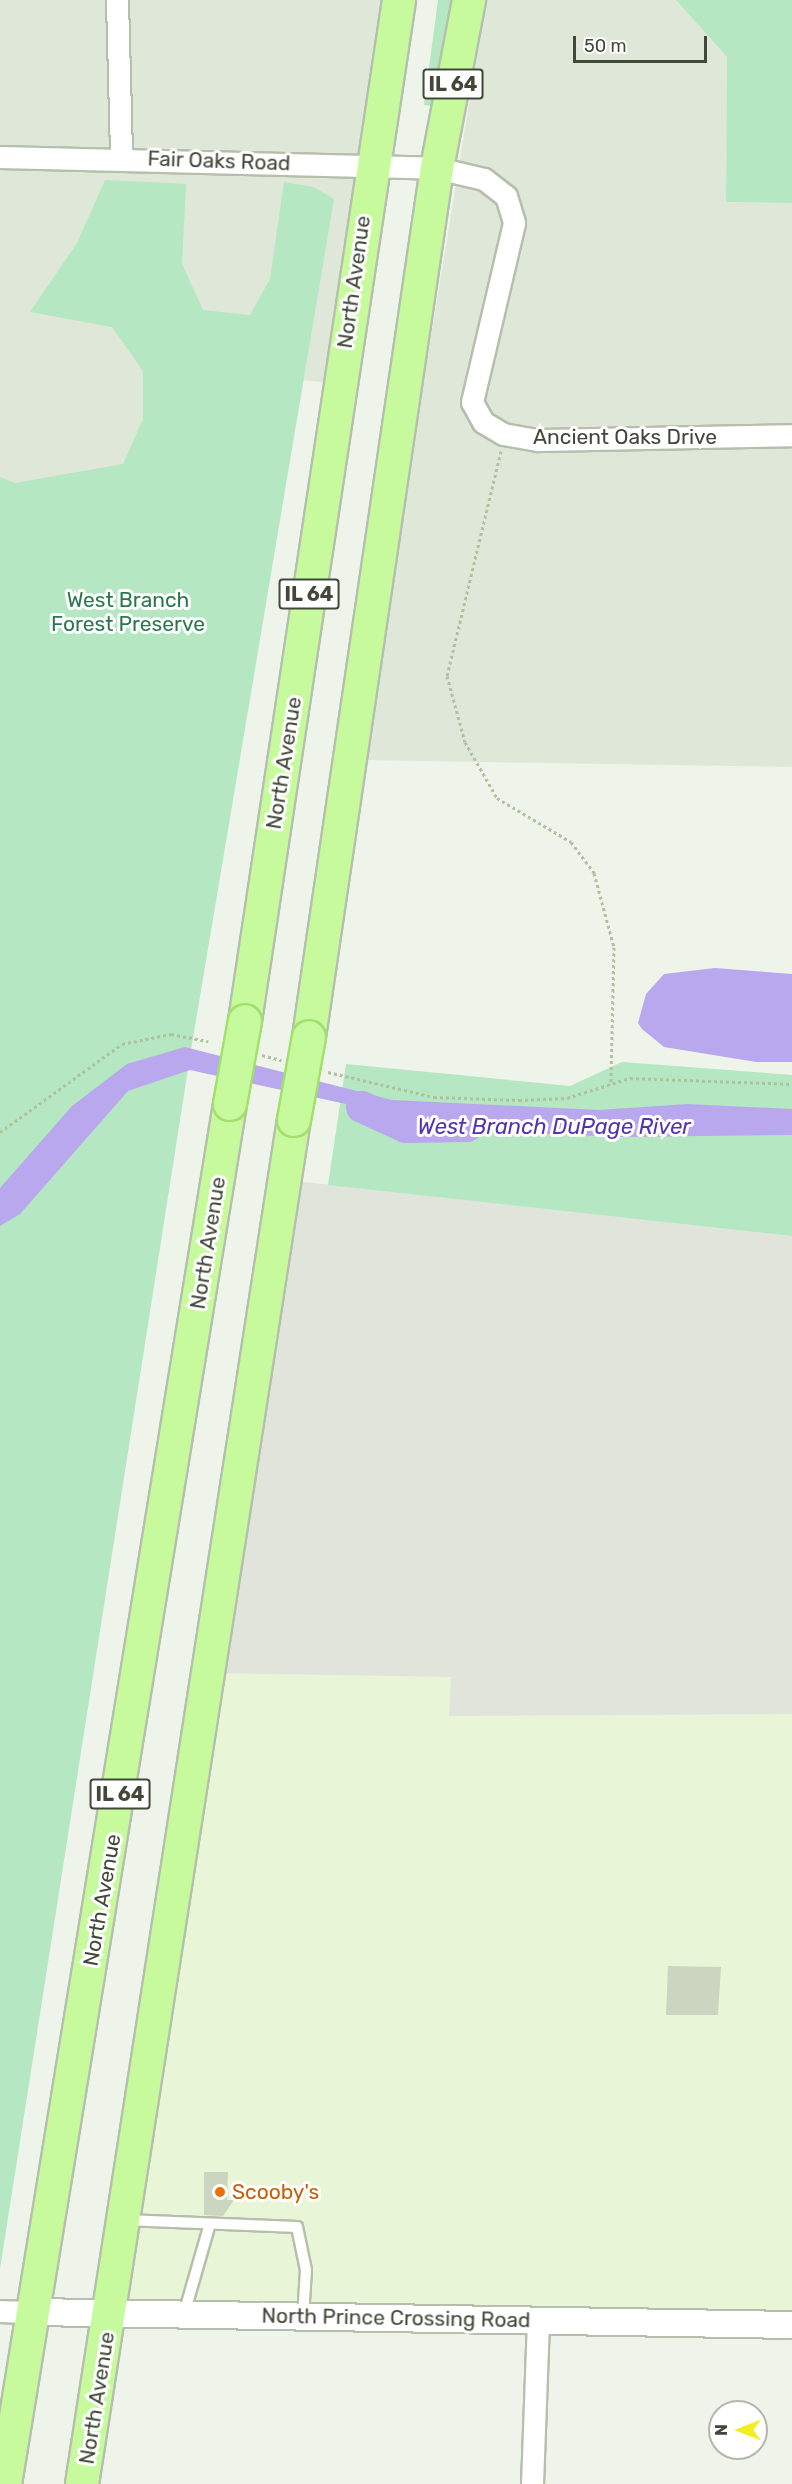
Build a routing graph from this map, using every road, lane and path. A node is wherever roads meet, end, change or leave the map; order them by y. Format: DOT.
graph roads {
  1 [pos="117,0"];
  2 [pos="399,0"];
  3 [pos="469,0"];
  4 [pos="0,157"];
  5 [pos="121,158"];
  6 [pos="370,166"];
  7 [pos="437,168"];
  8 [pos="503,434"];
  9 [pos="792,435"];
  10 [pos="208,1041"];
  11 [pos="251,1053"];
  12 [pos="281,1060"];
  13 [pos="326,1072"];
  14 [pos="611,1082"];
  15 [pos="792,1084"];
  16 [pos="0,1132"];
  17 [pos="125,2220"];
  18 [pos="209,2227"];
  19 [pos="0,2311"];
  20 [pos="33,2312"];
  21 [pos="111,2313"];
  22 [pos="184,2315"];
  23 [pos="303,2317"];
  24 [pos="538,2321"];
  25 [pos="792,2325"];
  26 [pos="5,2484"];
  27 [pos="82,2484"];
  28 [pos="532,2484"];
  1 -- 5 [label="street"];
  2 -- 6 [label="main road, North Avenue / IL 64"];
  3 -- 7 [label="main road, North Avenue / IL 64"];
  4 -- 5 [label="street, Fair Oaks Road"];
  5 -- 6 [label="street, Fair Oaks Road"];
  6 -- 7 [label="street, Fair Oaks Road"];
  6 -- 20 [label="main road, North Avenue / IL 64, bridge"];
  7 -- 8 [label="street, Ancient Oaks Drive"];
  7 -- 17 [label="main road, North Avenue / IL 64, bridge"];
  8 -- 9 [label="street, Ancient Oaks Drive"];
  8 -- 14 [label="path"];
  10 -- 16 [label="path"];
  11 -- 12 [label="path"];
  13 -- 14 [label="path"];
  14 -- 15 [label="path"];
  17 -- 18 [label="lane"];
  17 -- 21 [label="main road, North Avenue / IL 64"];
  18 -- 22 [label="lane"];
  18 -- 23 [label="lane"];
  19 -- 20 [label="street, North Prince Crossing Road"];
  20 -- 21 [label="street, North Prince Crossing Road"];
  20 -- 26 [label="main road, North Avenue / IL 64"];
  21 -- 22 [label="street, North Prince Crossing Road"];
  21 -- 27 [label="main road, North Avenue / IL 64"];
  22 -- 23 [label="street, North Prince Crossing Road"];
  23 -- 24 [label="street, North Prince Crossing Road"];
  24 -- 25 [label="street, North Prince Crossing Road"];
  24 -- 28 [label="street"];
}
